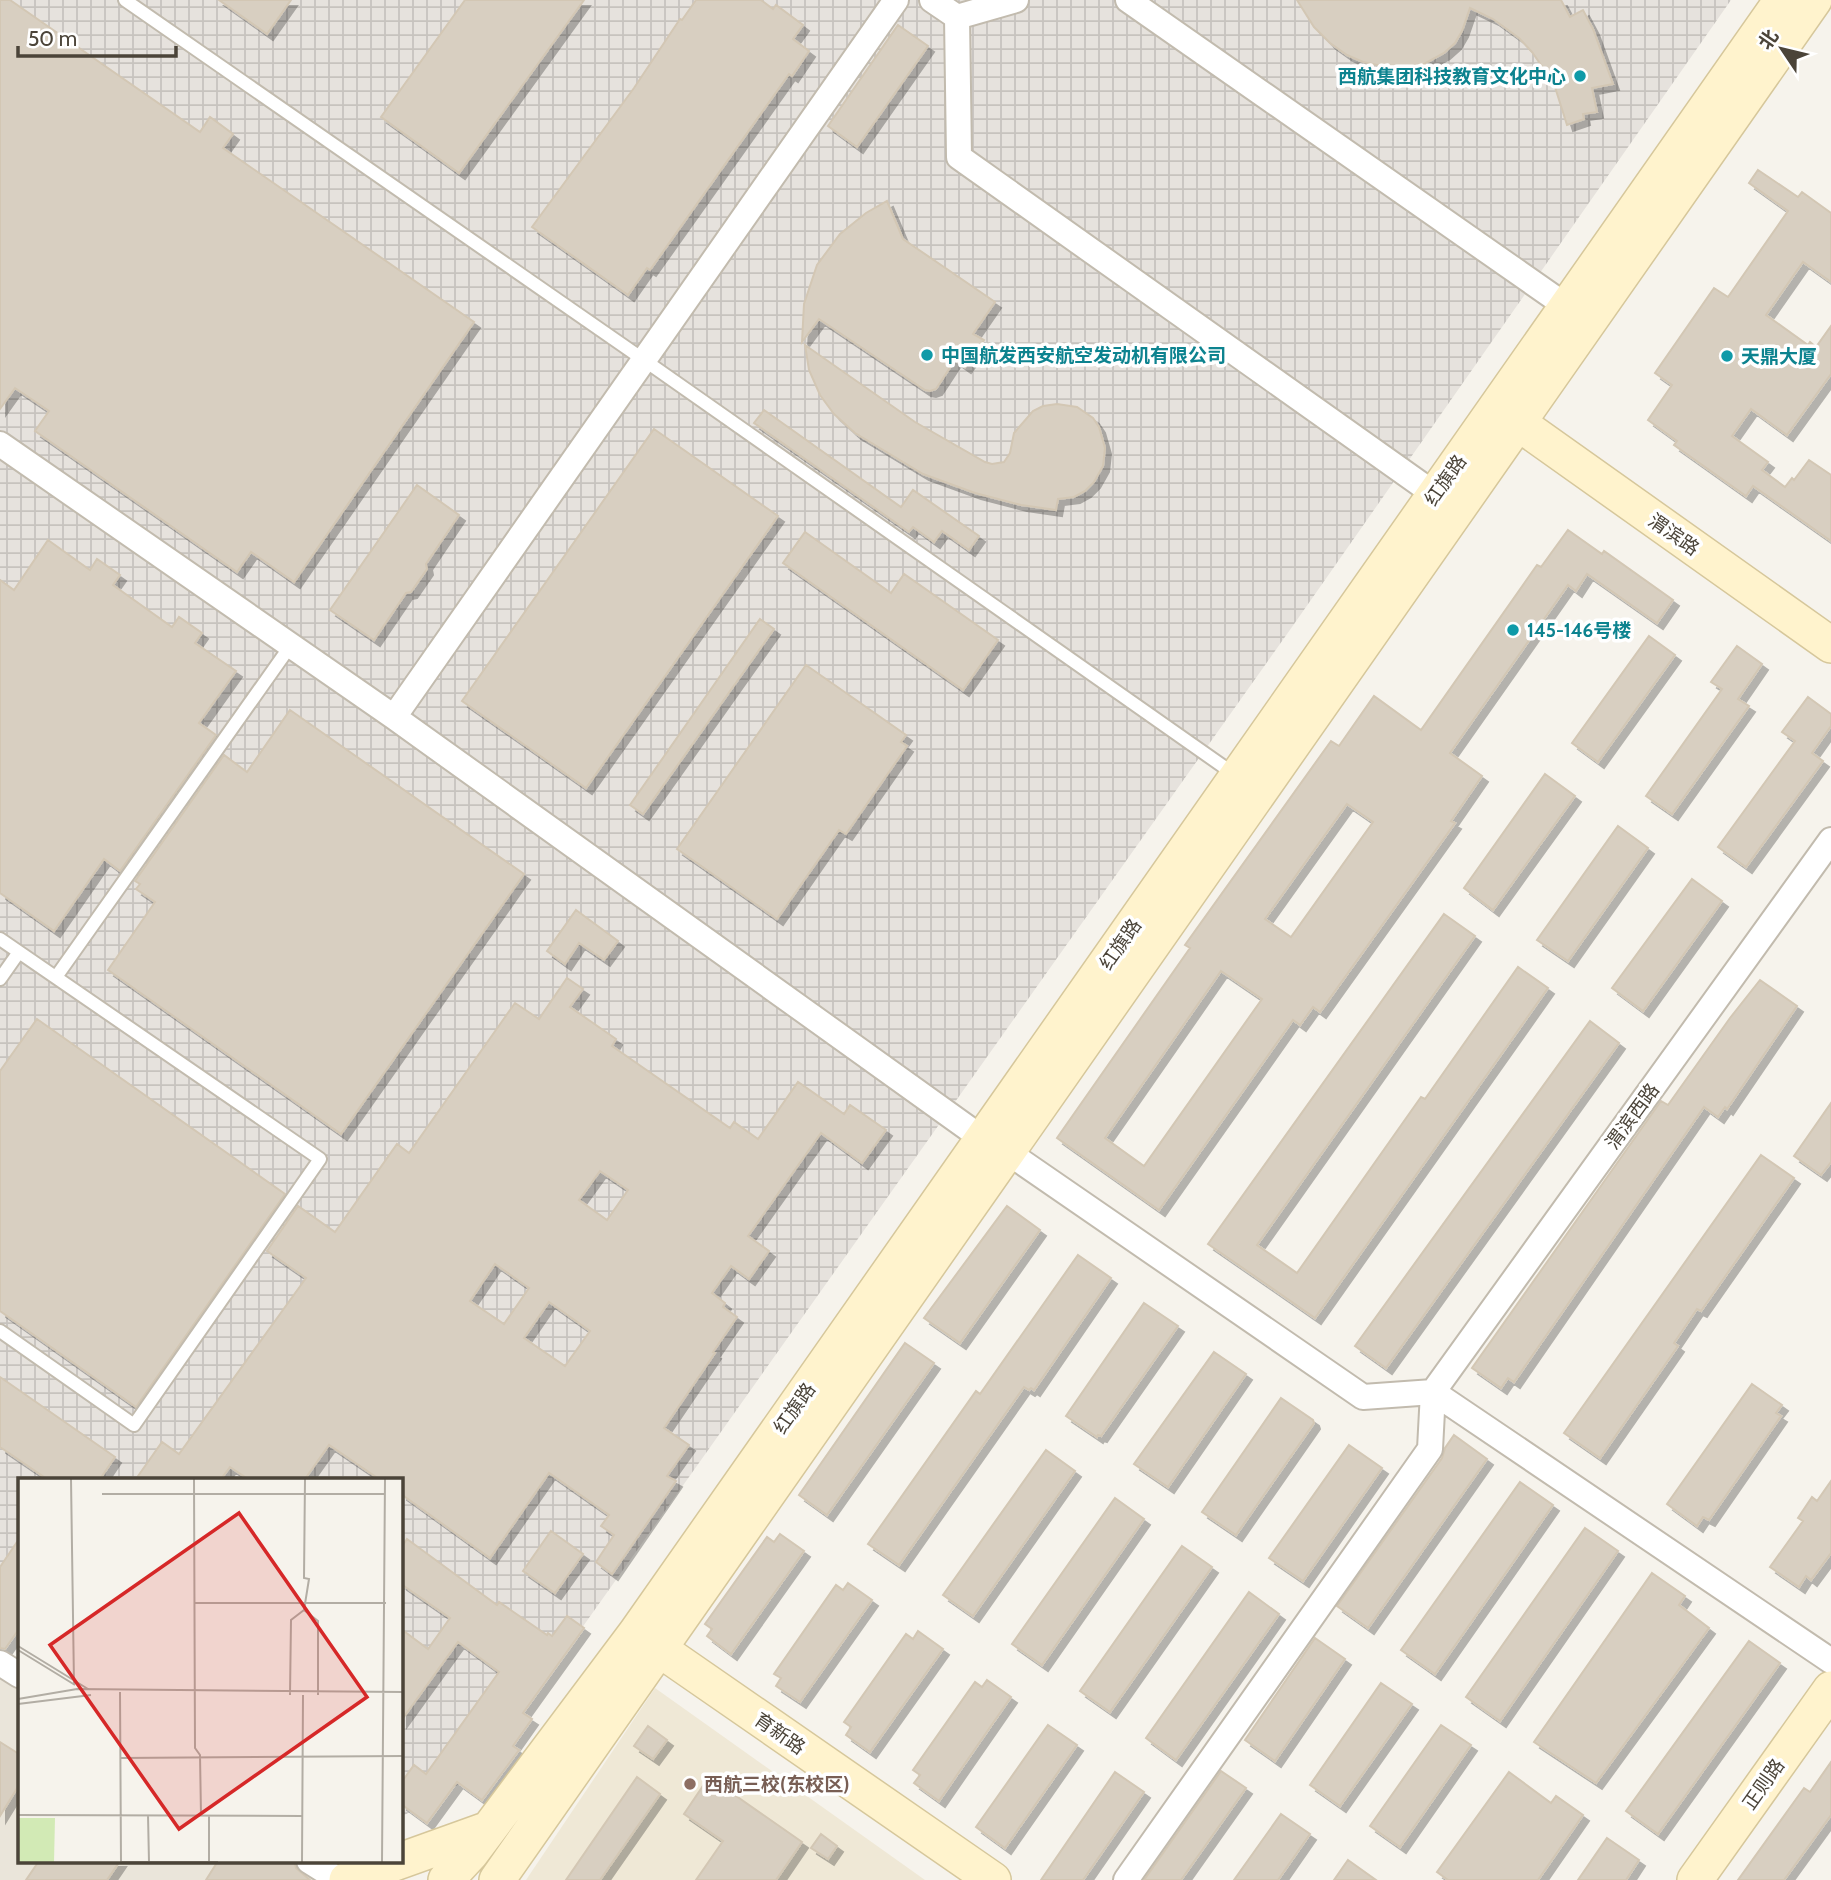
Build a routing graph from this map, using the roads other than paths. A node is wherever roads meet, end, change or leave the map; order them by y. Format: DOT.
graph roads {
  1 [pos="125,0"];
  2 [pos="896,0"];
  3 [pos="932,0"];
  4 [pos="1016,0"];
  5 [pos="1128,0"];
  6 [pos="1782,0"];
  7 [pos="1814,0"];
  8 [pos="957,17"];
  9 [pos="1578,314"];
  10 [pos="644,360"];
  11 [pos="1517,422"];
  12 [pos="0,443"];
  13 [pos="1446,502"];
  14 [pos="291,645"];
  15 [pos="1831,645"];
  16 [pos="394,717"];
  17 [pos="1238,776"];
  18 [pos="1831,840"];
  19 [pos="0,939"];
  20 [pos="19,952"];
  21 [pos="56,978"];
  22 [pos="0,979"];
  23 [pos="995,1145"];
  24 [pos="0,1331"];
  25 [pos="1433,1392"];
  26 [pos="647,1640"];
  27 [pos="1831,1661"];
  28 [pos="0,1663"];
  29 [pos="18,1674"];
  30 [pos="1831,1689"];
  31 [pos="489,1829"];
  32 [pos="518,1850"];
  33 [pos="402,1860"];
  34 [pos="311,1862"];
  35 [pos="397,1862"];
  36 [pos="339,1880"];
  37 [pos="347,1880"];
  38 [pos="446,1880"];
  39 [pos="497,1880"];
  40 [pos="993,1880"];
  41 [pos="1126,1880"];
  42 [pos="1695,1880"];
  1 -- 10 [label="lane"];
  2 -- 10 [label="street"];
  3 -- 8 [label="street"];
  4 -- 8 [label="street"];
  5 -- 9 [label="street"];
  6 -- 9 [label="main road, 红旗路"];
  7 -- 9 [label="main road, 红旗路"];
  8 -- 13 [label="street"];
  9 -- 11 [label="main road, 红旗路"];
  9 -- 13 [label="main road, 红旗路"];
  10 -- 16 [label="street"];
  10 -- 17 [label="lane"];
  11 -- 13 [label="main road, 红旗路"];
  11 -- 15 [label="main road, 渭滨路"];
  12 -- 14 [label="street"];
  13 -- 17 [label="main road, 红旗路"];
  13 -- 23 [label="main road, 红旗路"];
  14 -- 16 [label="street"];
  14 -- 21 [label="lane"];
  16 -- 23 [label="street"];
  17 -- 23 [label="main road, 红旗路"];
  18 -- 25 [label="street, 渭滨西路"];
  19 -- 20 [label="lane"];
  20 -- 21 [label="lane"];
  20 -- 22 [label="lane"];
  21 -- 24 [label="lane"];
  23 -- 25 [label="street"];
  23 -- 26 [label="main road, 红旗路"];
  25 -- 27 [label="street"];
  25 -- 41 [label="street"];
  26 -- 31 [label="main road, 红旗路"];
  26 -- 32 [label="main road, 红旗路"];
  26 -- 40 [label="main road, 育新路"];
  28 -- 29 [label="street"];
  30 -- 42 [label="main road, 正则路"];
  31 -- 32 [label="main road"];
  31 -- 33 [label="main road"];
  31 -- 38 [label="main road, 红旗路"];
  32 -- 39 [label="main road, 红旗路"];
  34 -- 36 [label="street"];
  35 -- 37 [label="main road"];
}
